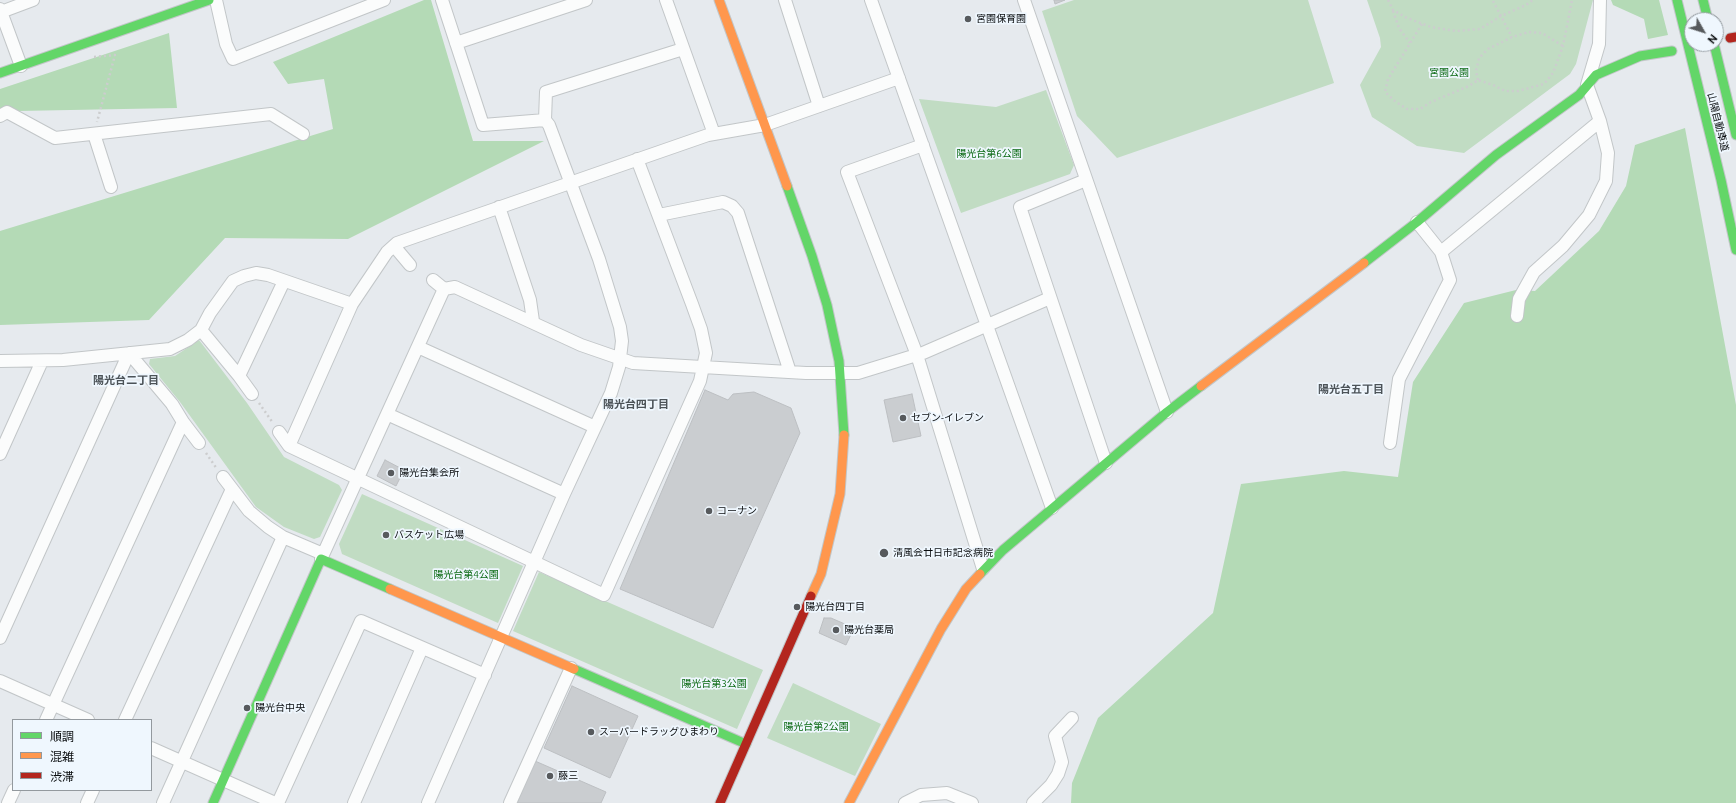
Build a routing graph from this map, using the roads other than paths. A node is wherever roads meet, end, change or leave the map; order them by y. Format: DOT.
graph roads {
  1 [pos="33,0"];
  2 [pos="173,0"];
  3 [pos="208,0"];
  4 [pos="216,0"];
  5 [pos="384,0"];
  6 [pos="442,0"];
  7 [pos="586,0"];
  8 [pos="666,0"];
  9 [pos="719,0"];
  10 [pos="785,0"];
  11 [pos="871,0"];
  12 [pos="1024,0"];
  13 [pos="1600,0"];
  14 [pos="1677,0"];
  15 [pos="1703,0"];
  16 [pos="1,10"];
  17 [pos="177,11"];
  18 [pos="1706,12"];
  19 [pos="456,43"];
  20 [pos="683,49"];
  21 [pos="1672,52"];
  22 [pos="1716,52"];
  23 [pos="21,66"];
  24 [pos="0,73"];
  25 [pos="899,78"];
  26 [pos="1587,85"];
  27 [pos="819,106"];
  28 [pos="0,116"];
  29 [pos="544,120"];
  30 [pos="1600,121"];
  31 [pos="765,125"];
  32 [pos="94,134"];
  33 [pos="303,134"];
  34 [pos="714,134"];
  35 [pos="1736,135"];
  36 [pos="922,145"];
  37 [pos="637,159"];
  38 [pos="1086,180"];
  39 [pos="570,182"];
  40 [pos="111,187"];
  41 [pos="499,207"];
  42 [pos="659,215"];
  43 [pos="1417,222"];
  44 [pos="394,246"];
  45 [pos="1736,250"];
  46 [pos="1441,252"];
  47 [pos="410,265"];
  48 [pos="432,280"];
  49 [pos="284,281"];
  50 [pos="444,289"];
  51 [pos="1050,298"];
  52 [pos="352,304"];
  53 [pos="1517,316"];
  54 [pos="532,321"];
  55 [pos="987,326"];
  56 [pos="201,330"];
  57 [pos="418,347"];
  58 [pos="130,353"];
  59 [pos="917,355"];
  60 [pos="620,359"];
  61 [pos="0,361"];
  62 [pos="42,361"];
  63 [pos="703,367"];
  64 [pos="790,372"];
  65 [pos="841,373"];
  66 [pos="239,376"];
  67 [pos="252,394"];
  68 [pos="1167,412"];
  69 [pos="387,414"];
  70 [pos="183,422"];
  71 [pos="595,427"];
  72 [pos="279,432"];
  73 [pos="199,443"];
  74 [pos="1390,443"];
  75 [pos="289,446"];
  76 [pos="0,454"];
  77 [pos="1106,463"];
  78 [pos="223,477"];
  79 [pos="358,479"];
  80 [pos="232,489"];
  81 [pos="564,494"];
  82 [pos="1052,508"];
  83 [pos="283,537"];
  84 [pos="322,557"];
  85 [pos="535,563"];
  86 [pos="983,569"];
  87 [pos="0,638"];
  88 [pos="502,638"];
  89 [pos="422,648"];
  90 [pos="571,668"];
  91 [pos="485,675"];
  92 [pos="0,681"];
  93 [pos="53,705"];
  94 [pos="1072,718"];
  95 [pos="46,719"];
  96 [pos="86,719"];
  97 [pos="125,719"];
  98 [pos="746,744"];
  99 [pos="152,748"];
  100 [pos="181,762"];
  101 [pos="223,780"];
  102 [pos="14,791"];
  103 [pos="93,791"];
  104 [pos="945,798"];
  105 [pos="8,803"];
  106 [pos="87,803"];
  107 [pos="162,803"];
  108 [pos="213,803"];
  109 [pos="277,803"];
  110 [pos="354,803"];
  111 [pos="428,803"];
  112 [pos="510,803"];
  113 [pos="720,803"];
  114 [pos="849,803"];
  115 [pos="905,803"];
  116 [pos="972,803"];
  117 [pos="1033,803"];
  1 -- 16 [label="street"];
  2 -- 17 [label="main road"];
  3 -- 17 [label="main road"];
  4 -- 5 [label="street"];
  6 -- 19 [label="street"];
  7 -- 19 [label="street"];
  8 -- 20 [label="street"];
  9 -- 31 [label="main road"];
  10 -- 27 [label="street"];
  11 -- 25 [label="street"];
  12 -- 38 [label="street"];
  13 -- 26 [label="street"];
  14 -- 45 [label="main road, 山陽自動車道"];
  15 -- 18 [label="main road"];
  16 -- 23 [label="street"];
  17 -- 23 [label="main road"];
  19 -- 29 [label="street"];
  20 -- 29 [label="street"];
  20 -- 34 [label="street"];
  21 -- 26 [label="main road"];
  22 -- 35 [label="main road, 山陽自動車道"];
  23 -- 24 [label="main road"];
  25 -- 27 [label="street"];
  25 -- 36 [label="street"];
  26 -- 30 [label="street"];
  26 -- 43 [label="main road"];
  27 -- 31 [label="street"];
  28 -- 32 [label="street"];
  29 -- 39 [label="street"];
  30 -- 46 [label="street"];
  30 -- 53 [label="street"];
  31 -- 34 [label="street"];
  31 -- 65 [label="main road"];
  32 -- 33 [label="street"];
  32 -- 40 [label="street"];
  34 -- 37 [label="street"];
  36 -- 55 [label="street"];
  36 -- 59 [label="street"];
  37 -- 39 [label="street"];
  37 -- 42 [label="street"];
  38 -- 51 [label="street"];
  38 -- 68 [label="street"];
  39 -- 41 [label="street"];
  39 -- 60 [label="street"];
  41 -- 44 [label="street"];
  41 -- 54 [label="street"];
  42 -- 63 [label="street"];
  42 -- 64 [label="street"];
  43 -- 46 [label="street"];
  43 -- 68 [label="main road"];
  44 -- 47 [label="street"];
  44 -- 52 [label="street"];
  46 -- 74 [label="street"];
  48 -- 50 [label="street"];
  49 -- 52 [label="street"];
  49 -- 56 [label="street"];
  49 -- 66 [label="street"];
  50 -- 54 [label="street"];
  50 -- 57 [label="street"];
  51 -- 55 [label="street"];
  51 -- 77 [label="street"];
  52 -- 75 [label="street"];
  54 -- 60 [label="street"];
  55 -- 59 [label="street"];
  55 -- 82 [label="street"];
  56 -- 58 [label="street"];
  56 -- 66 [label="street"];
  57 -- 69 [label="street"];
  57 -- 71 [label="street"];
  58 -- 62 [label="street"];
  58 -- 70 [label="street"];
  58 -- 87 [label="street"];
  59 -- 65 [label="street"];
  59 -- 86 [label="street"];
  60 -- 63 [label="street"];
  60 -- 71 [label="street"];
  61 -- 62 [label="street"];
  62 -- 76 [label="street"];
  63 -- 64 [label="street"];
  63 -- 85 [label="street"];
  64 -- 65 [label="street"];
  65 -- 98 [label="main road"];
  66 -- 67 [label="street"];
  68 -- 77 [label="main road"];
  69 -- 79 [label="street"];
  69 -- 81 [label="street"];
  70 -- 73 [label="street"];
  70 -- 93 [label="street"];
  71 -- 81 [label="street"];
  72 -- 75 [label="street"];
  75 -- 79 [label="street"];
  77 -- 82 [label="main road"];
  78 -- 80 [label="street"];
  79 -- 84 [label="street"];
  79 -- 85 [label="street"];
  80 -- 83 [label="street"];
  80 -- 97 [label="street"];
  81 -- 85 [label="street"];
  82 -- 86 [label="main road"];
  83 -- 84 [label="street"];
  83 -- 100 [label="street"];
  84 -- 88 [label="main road"];
  84 -- 101 [label="main road"];
  85 -- 88 [label="street"];
  86 -- 114 [label="main road"];
  88 -- 90 [label="main road"];
  88 -- 91 [label="street"];
  89 -- 91 [label="street"];
  89 -- 109 [label="street"];
  89 -- 110 [label="street"];
  90 -- 98 [label="main road"];
  90 -- 112 [label="street"];
  91 -- 111 [label="street"];
  92 -- 93 [label="street"];
  93 -- 95 [label="street"];
  93 -- 96 [label="street"];
  94 -- 117 [label="street"];
  98 -- 113 [label="main road"];
  99 -- 100 [label="street"];
  100 -- 101 [label="street"];
  100 -- 107 [label="street"];
  101 -- 108 [label="main road"];
  101 -- 109 [label="street"];
  102 -- 105 [label="street"];
  103 -- 106 [label="street"];
  104 -- 115 [label="street"];
  104 -- 116 [label="street"];
}
